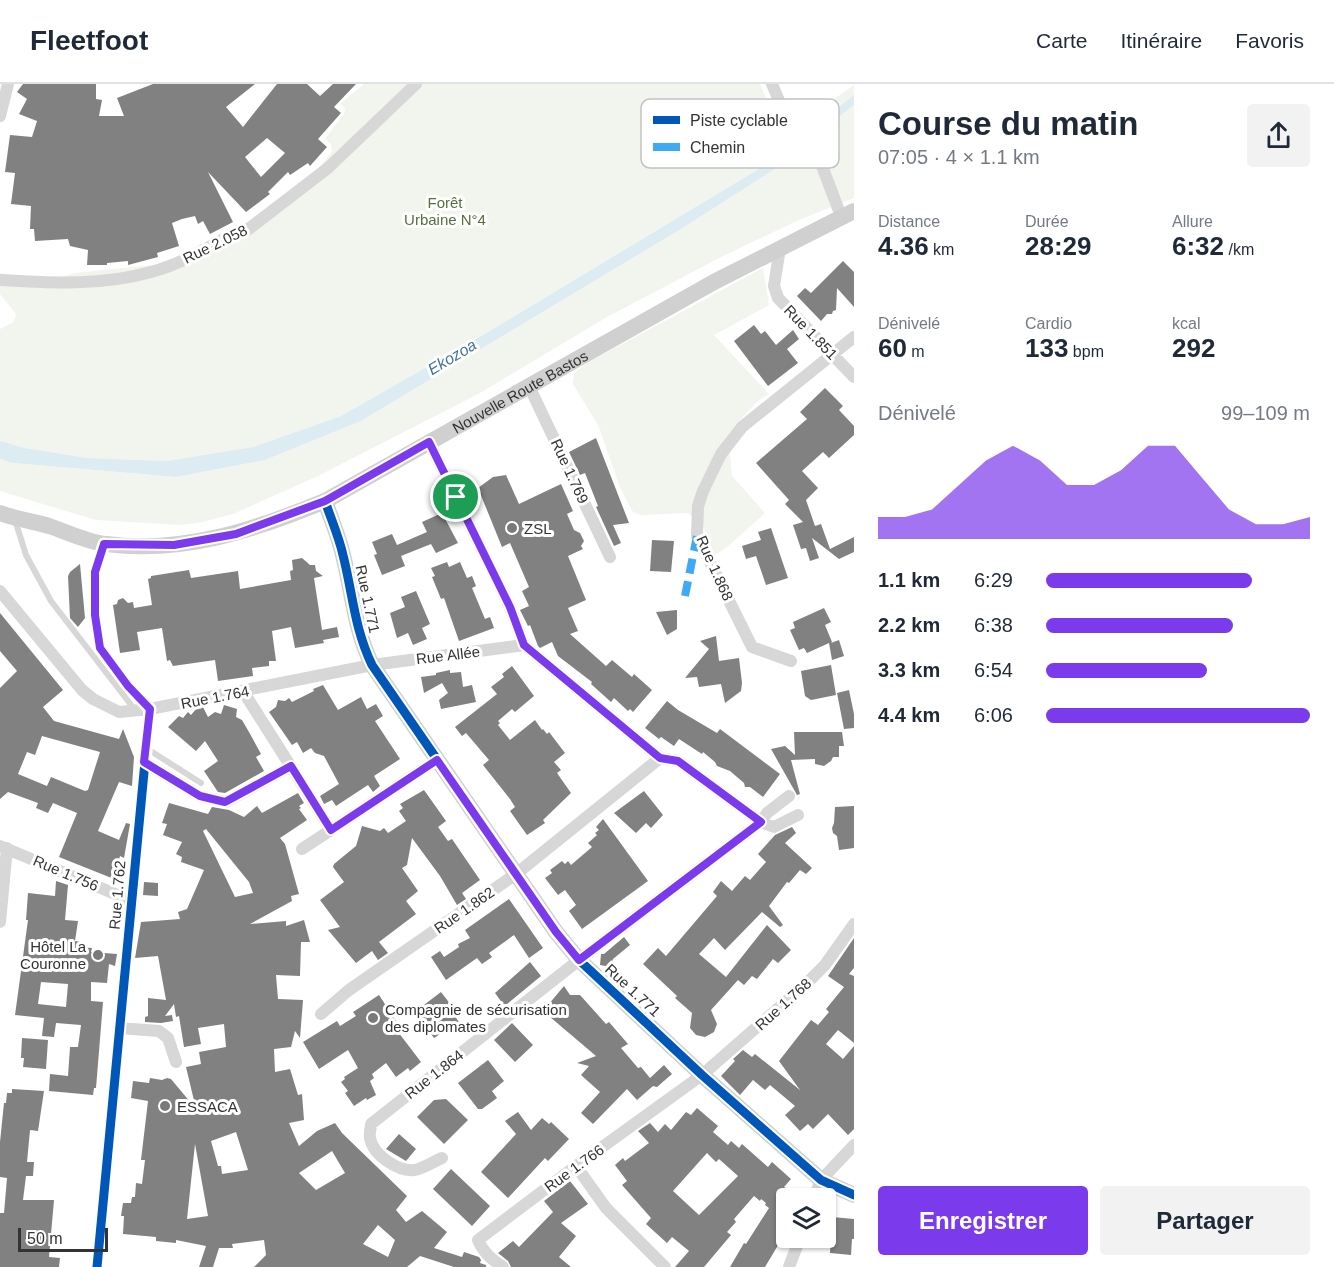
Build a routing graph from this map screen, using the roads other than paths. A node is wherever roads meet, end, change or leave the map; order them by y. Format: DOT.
graph roads {
  1 [pos="8,84"];
  2 [pos="416,84"];
  3 [pos="772,84"];
  4 [pos="778,99"];
  5 [pos="0,116"];
  6 [pos="823,168"];
  7 [pos="848,214"];
  8 [pos="780,248"];
  9 [pos="0,280"];
  10 [pos="854,337"];
  11 [pos="832,355"];
  12 [pos="854,377"];
  13 [pos="529,386"];
  14 [pos="429,442"];
  15 [pos="325,501"];
  16 [pos="8,516"];
  17 [pos="104,544"];
  18 [pos="610,557"];
  19 [pos="0,591"];
  20 [pos="524,645"];
  21 [pos="791,661"];
  22 [pos="372,665"];
  23 [pos="243,691"];
  24 [pos="150,709"];
  25 [pos="135,710"];
  26 [pos="145,748"];
  27 [pos="660,758"];
  28 [pos="437,760"];
  29 [pos="144,762"];
  30 [pos="291,766"];
  31 [pos="201,783"];
  32 [pos="789,796"];
  33 [pos="798,815"];
  34 [pos="761,822"];
  35 [pos="331,830"];
  36 [pos="3,847"];
  37 [pos="302,849"];
  38 [pos="516,874"];
  39 [pos="132,901"];
  40 [pos="0,922"];
  41 [pos="854,924"];
  42 [pos="579,960"];
  43 [pos="321,1014"];
  44 [pos="119,1028"];
  45 [pos="176,1062"];
  46 [pos="702,1075"];
  47 [pos="854,1145"];
  48 [pos="442,1158"];
  49 [pos="576,1166"];
  50 [pos="821,1180"];
  51 [pos="818,1188"];
  52 [pos="854,1195"];
  53 [pos="796,1248"];
  54 [pos="97,1267"];
  55 [pos="503,1267"];
  56 [pos="665,1267"];
  57 [pos="789,1267"];
  1 -- 5 [label="street"];
  2 -- 9 [label="street, Rue 2.058"];
  3 -- 4 [label="street"];
  6 -- 7 [label="street"];
  7 -- 8 [label="main road, Nouvelle Route Bastos"];
  8 -- 11 [label="street, Rue 1.851"];
  8 -- 13 [label="main road, Nouvelle Route Bastos"];
  10 -- 11 [label="street, Rue 1.868"];
  11 -- 12 [label="street, Rue 1.851"];
  11 -- 21 [label="street, Rue 1.868"];
  13 -- 14 [label="main road, Nouvelle Route Bastos"];
  13 -- 18 [label="street, Rue 1.769"];
  14 -- 15 [label="main road, Nouvelle Route Bastos"];
  14 -- 20 [label="street"];
  15 -- 17 [label="main road, Nouvelle Route Bastos"];
  15 -- 22 [label="main road, Rue 1.771"];
  16 -- 17 [label="main road, Nouvelle Route Bastos"];
  16 -- 25 [label="lane"];
  17 -- 24 [label="street"];
  19 -- 25 [label="street, Rue 1.764"];
  20 -- 22 [label="street, Rue Allée"];
  20 -- 27 [label="street"];
  22 -- 23 [label="street, Rue 1.764"];
  22 -- 28 [label="main road, Rue 1.771"];
  23 -- 24 [label="street, Rue 1.764"];
  23 -- 30 [label="street"];
  24 -- 25 [label="street, Rue 1.764"];
  24 -- 26 [label="street, Rue 1.762"];
  26 -- 29 [label="street, Rue 1.762"];
  26 -- 31 [label="lane"];
  27 -- 34 [label="street"];
  27 -- 38 [label="street, Rue 1.862"];
  28 -- 35 [label="street"];
  28 -- 38 [label="main road, Rue 1.771"];
  29 -- 30 [label="street"];
  29 -- 39 [label="street, Rue 1.762"];
  30 -- 35 [label="street"];
  32 -- 34 [label="street, Rue 1.864"];
  33 -- 34 [label="street"];
  34 -- 42 [label="street, Rue 1.864"];
  35 -- 37 [label="street"];
  36 -- 39 [label="street, Rue 1.756"];
  36 -- 40 [label="street"];
  38 -- 42 [label="main road, Rue 1.771"];
  38 -- 43 [label="street, Rue 1.862"];
  39 -- 44 [label="street, Rue 1.762"];
  41 -- 46 [label="street, Rue 1.768"];
  42 -- 46 [label="main road, Rue 1.771"];
  42 -- 48 [label="street, Rue 1.864"];
  44 -- 45 [label="street"];
  44 -- 54 [label="street, Rue 1.762"];
  46 -- 49 [label="street, Rue 1.766"];
  46 -- 50 [label="main road, Rue 1.771"];
  47 -- 50 [label="street"];
  49 -- 55 [label="street, Rue 1.766"];
  49 -- 56 [label="street"];
  50 -- 51 [label="street"];
  50 -- 52 [label="main road, Rue 1.771"];
  53 -- 57 [label="street"];
}
